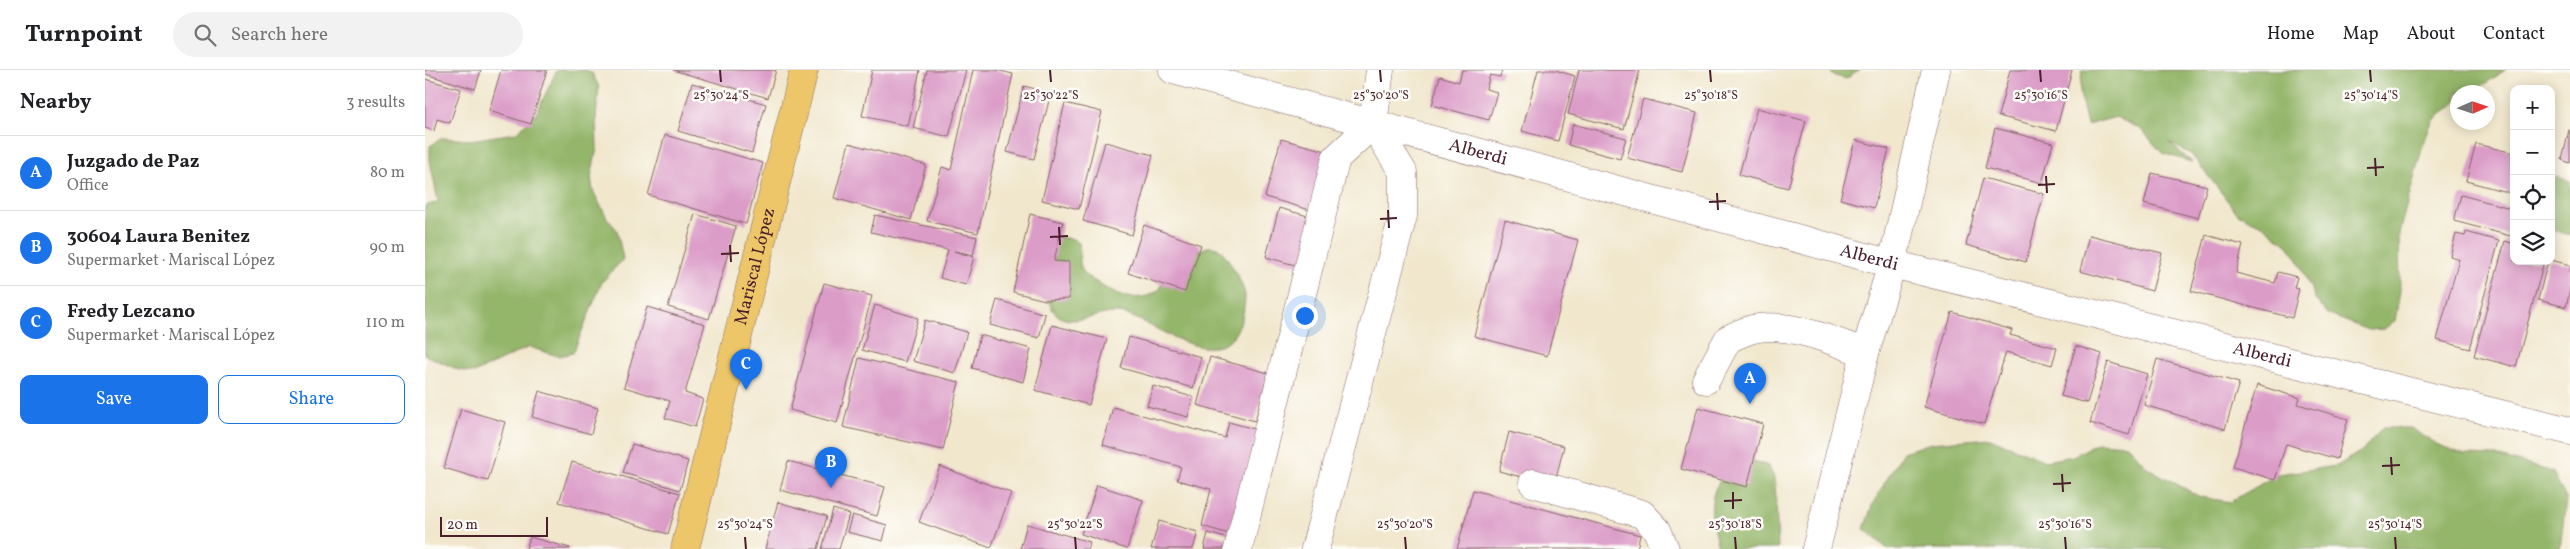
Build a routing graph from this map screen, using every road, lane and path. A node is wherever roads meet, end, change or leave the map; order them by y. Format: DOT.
graph roads {
  1 [pos="804,70"];
  2 [pos="1173,70"];
  3 [pos="1380,70"];
  4 [pos="1936,70"];
  5 [pos="1373,124"];
  6 [pos="1892,264"];
  7 [pos="1865,352"];
  8 [pos="1707,380"];
  9 [pos="2570,431"];
  10 [pos="1533,483"];
  11 [pos="685,549"];
  12 [pos="1238,549"];
  13 [pos="1315,549"];
  14 [pos="1665,549"];
  15 [pos="1816,549"];
  1 -- 11 [label="main road, Mariscal López"];
  2 -- 5 [label="street, Alberdi"];
  3 -- 5 [label="street"];
  4 -- 6 [label="street"];
  5 -- 6 [label="street, Alberdi"];
  5 -- 12 [label="street"];
  5 -- 13 [label="street"];
  6 -- 7 [label="street"];
  6 -- 9 [label="street, Alberdi"];
  7 -- 8 [label="street"];
  7 -- 15 [label="street"];
  10 -- 14 [label="street"];
}
